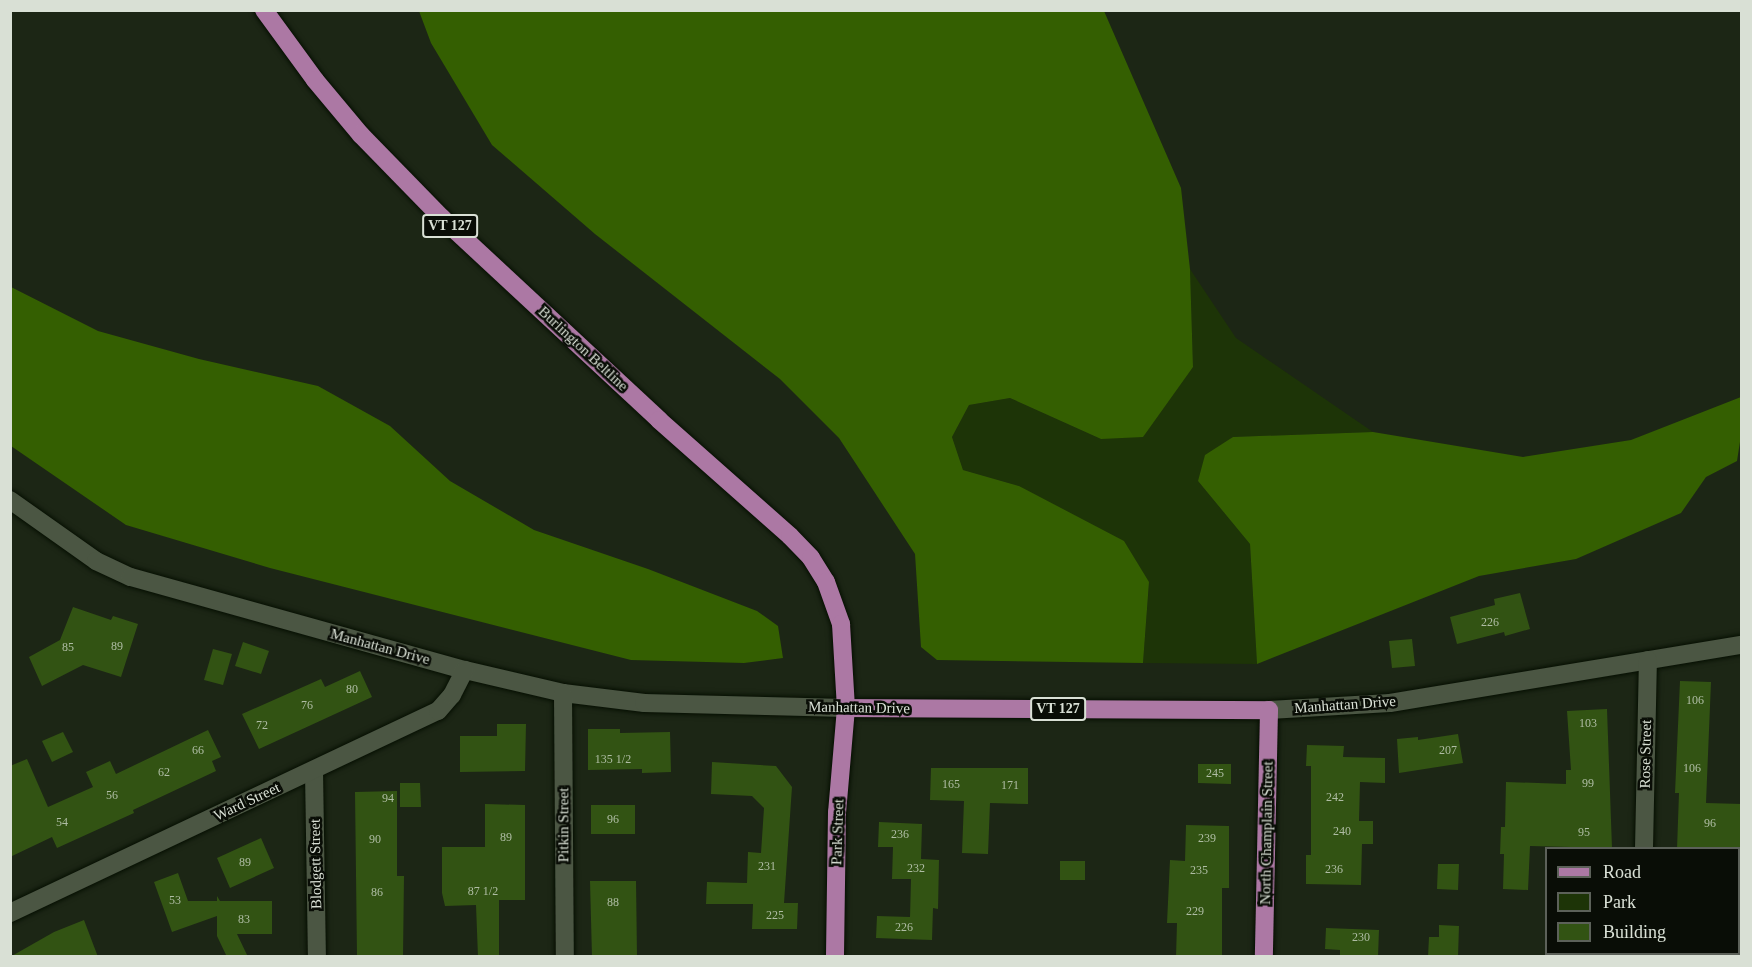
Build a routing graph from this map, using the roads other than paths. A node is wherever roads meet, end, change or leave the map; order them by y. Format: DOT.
graph roads {
  1 [pos="264,10"];
  2 [pos="10,500"];
  3 [pos="1742,645"];
  4 [pos="1648,660"];
  5 [pos="465,670"];
  6 [pos="563,693"];
  7 [pos="846,708"];
  8 [pos="1269,710"];
  9 [pos="314,771"];
  10 [pos="1644,847"];
  11 [pos="10,913"];
  12 [pos="317,957"];
  13 [pos="565,957"];
  14 [pos="835,957"];
  15 [pos="1264,957"];
  1 -- 7 [label="main road, Burlington Beltline / VT 127"];
  2 -- 5 [label="street, Manhattan Drive"];
  3 -- 4 [label="street, Manhattan Drive"];
  4 -- 8 [label="street, Manhattan Drive"];
  4 -- 10 [label="street, Rose Street"];
  5 -- 6 [label="street, Manhattan Drive"];
  5 -- 9 [label="street, Ward Street"];
  6 -- 7 [label="street, Manhattan Drive"];
  6 -- 13 [label="street, Pitkin Street"];
  7 -- 8 [label="main road, Manhattan Drive / VT 127"];
  7 -- 14 [label="main road, Park Street / VT 127"];
  8 -- 15 [label="main road, North Champlain Street"];
  9 -- 11 [label="street, Ward Street"];
  9 -- 12 [label="street, Blodgett Street"];
}
